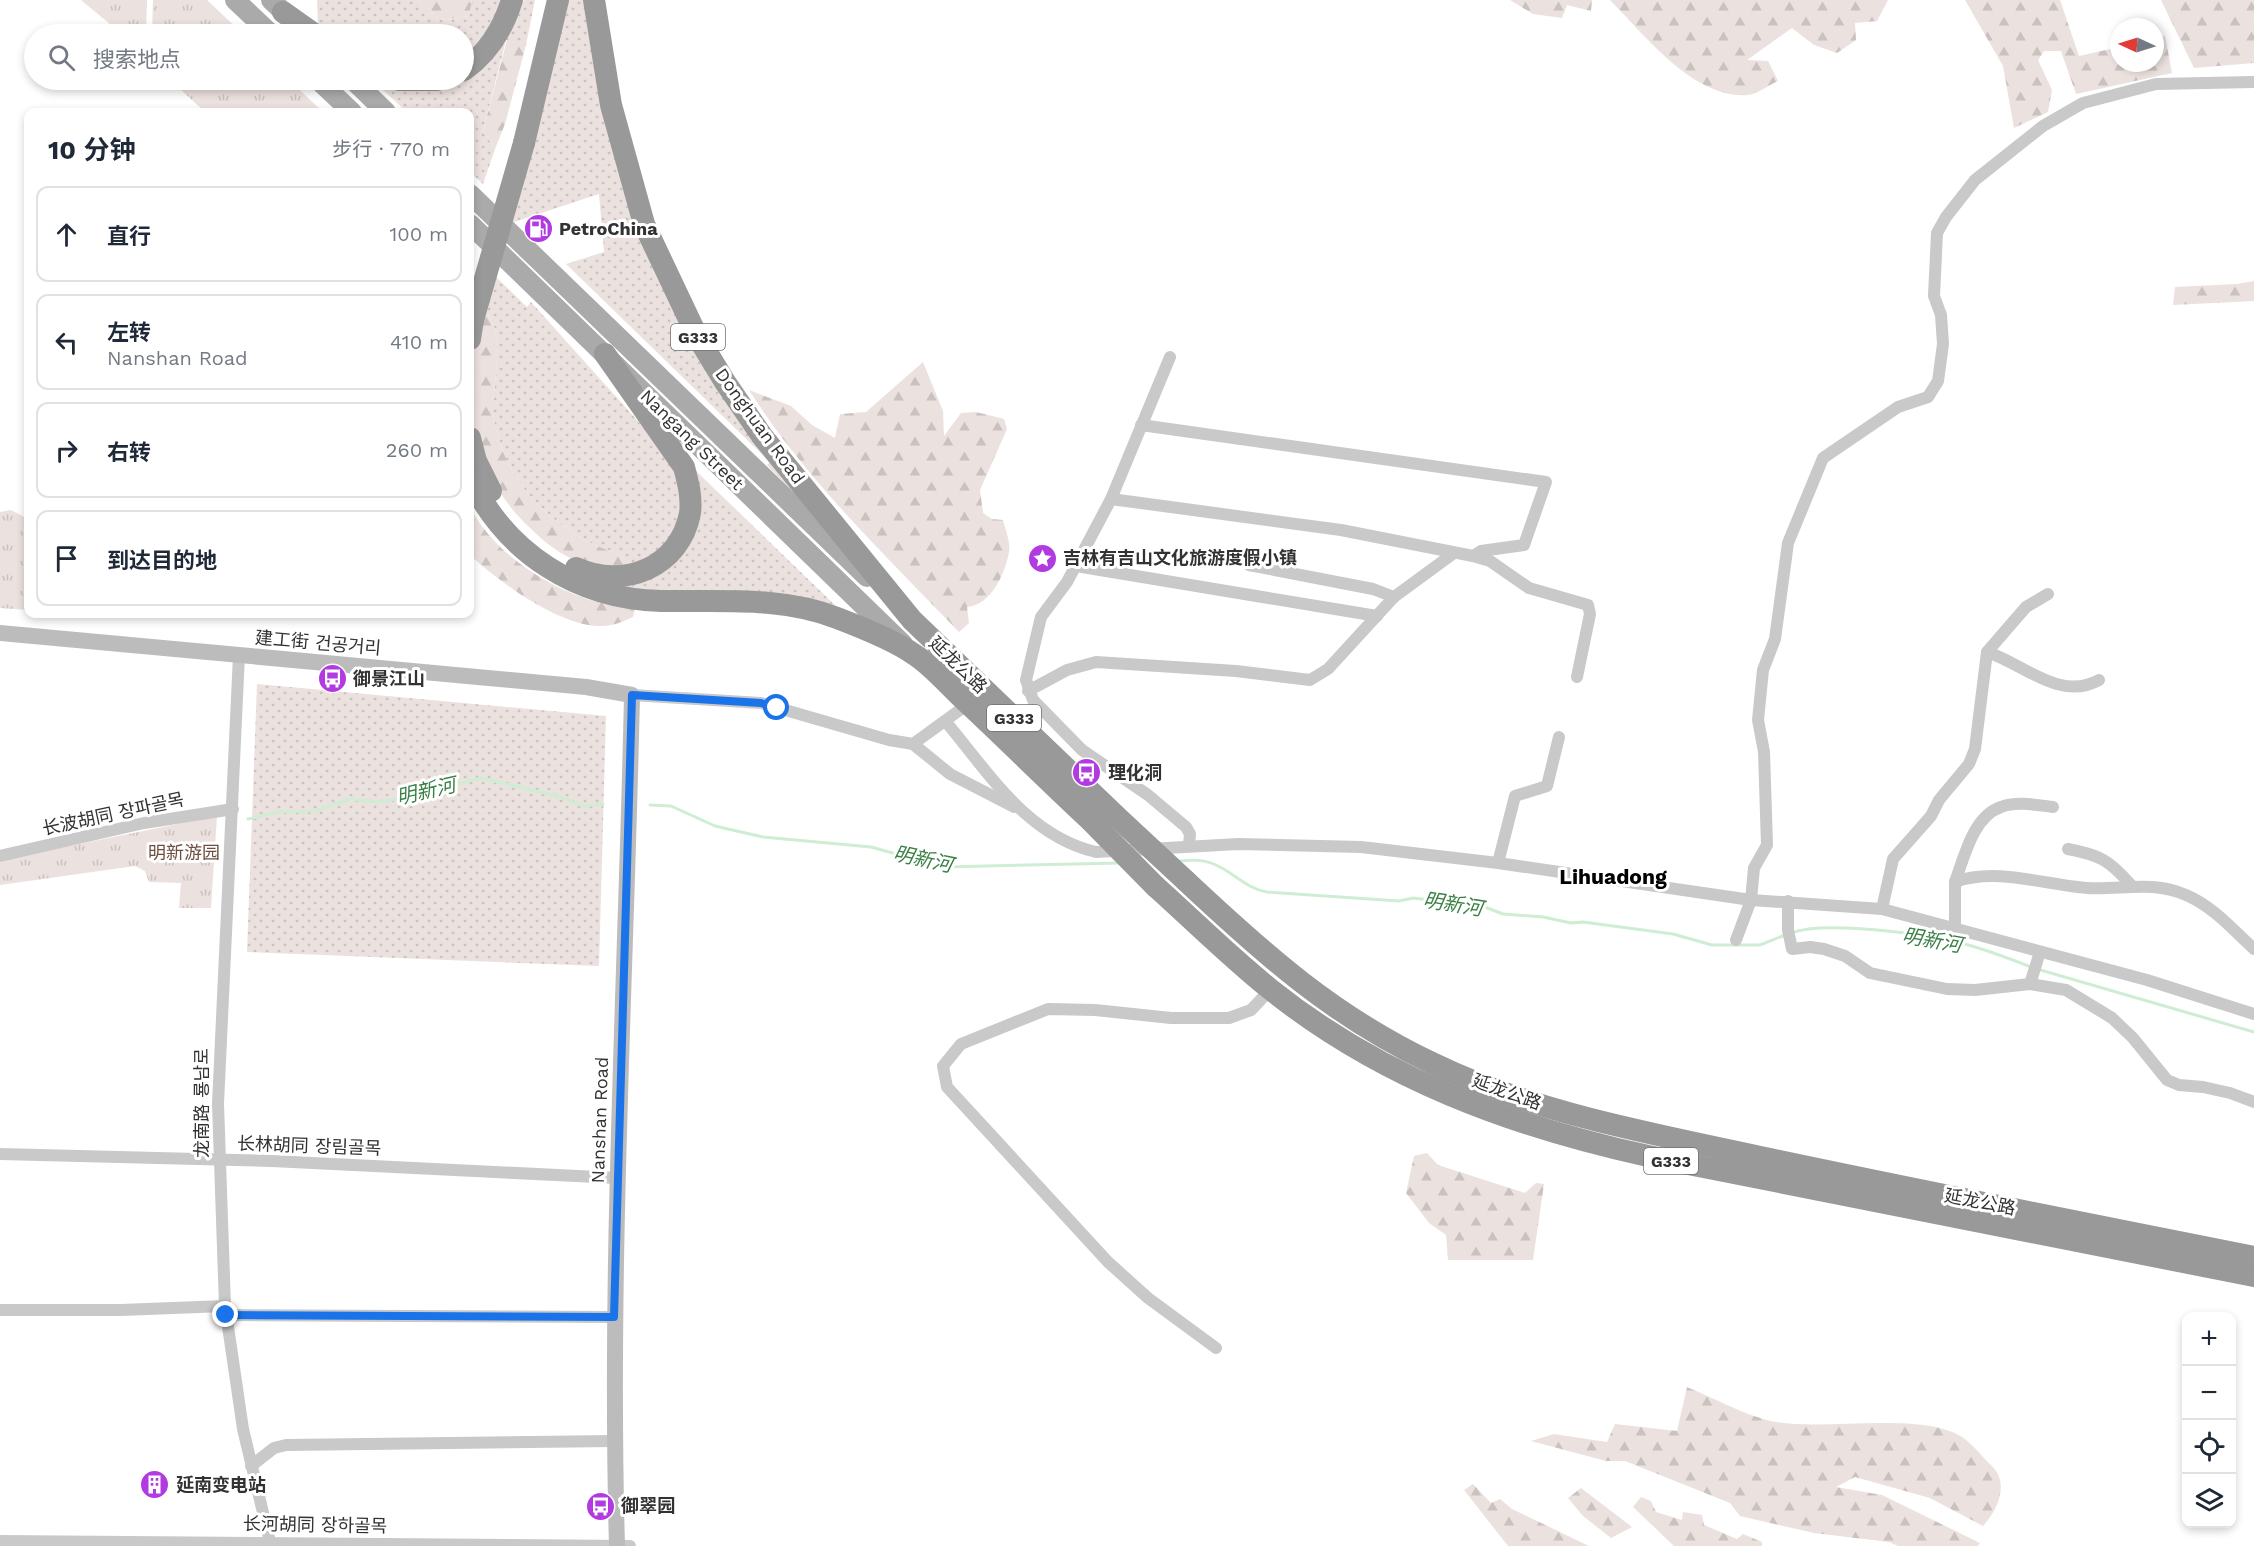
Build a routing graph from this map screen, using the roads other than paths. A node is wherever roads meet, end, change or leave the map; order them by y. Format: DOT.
graph roads {
  1 [pos="235,0"];
  2 [pos="512,0"];
  3 [pos="545,0"];
  4 [pos="558,0"];
  5 [pos="594,0"];
  6 [pos="277,6"];
  7 [pos="260,24"];
  8 [pos="296,24"];
  9 [pos="301,24"];
  10 [pos="474,63"];
  11 [pos="2254,82"];
  12 [pos="329,90"];
  13 [pos="363,90"];
  14 [pos="348,108"];
  15 [pos="382,108"];
  16 [pos="518,138"];
  17 [pos="474,198"];
  18 [pos="474,228"];
  19 [pos="474,271"];
  20 [pos="474,318"];
  21 [pos="605,354"];
  22 [pos="1170,357"];
  23 [pos="1141,425"];
  24 [pos="474,453"];
  25 [pos="474,485"];
  26 [pos="1111,499"];
  27 [pos="1454,553"];
  28 [pos="1473,556"];
  29 [pos="1249,565"];
  30 [pos="1076,566"];
  31 [pos="2048,594"];
  32 [pos="1394,597"];
  33 [pos="1377,616"];
  34 [pos="912,620"];
  35 [pos="0,633"];
  36 [pos="1987,652"];
  37 [pos="239,655"];
  38 [pos="915,655"];
  39 [pos="1577,677"];
  40 [pos="2098,680"];
  41 [pos="1028,691"];
  42 [pos="632,695"];
  43 [pos="968,704"];
  44 [pos="946,722"];
  45 [pos="1559,737"];
  46 [pos="913,744"];
  47 [pos="1082,750"];
  48 [pos="1065,766"];
  49 [pos="2053,807"];
  50 [pos="233,809"];
  51 [pos="1020,810"];
  52 [pos="1189,845"];
  53 [pos="2068,849"];
  54 [pos="0,856"];
  55 [pos="1498,863"];
  56 [pos="1955,882"];
  57 [pos="2131,885"];
  58 [pos="1751,900"];
  59 [pos="1788,901"];
  60 [pos="1882,909"];
  61 [pos="1955,928"];
  62 [pos="1736,940"];
  63 [pos="2254,949"];
  64 [pos="2038,957"];
  65 [pos="2032,980"];
  66 [pos="1270,990"];
  67 [pos="2254,1014"];
  68 [pos="2254,1102"];
  69 [pos="0,1154"];
  70 [pos="220,1161"];
  71 [pos="617,1178"];
  72 [pos="2254,1257"];
  73 [pos="2254,1276"];
  74 [pos="0,1310"];
  75 [pos="225,1311"];
  76 [pos="614,1317"];
  77 [pos="1216,1348"];
  78 [pos="614,1441"];
  79 [pos="250,1466"];
  80 [pos="0,1541"];
  81 [pos="271,1544"];
  82 [pos="617,1546"];
  83 [pos="630,1546"];
  1 -- 7 [label="main road"];
  2 -- 10 [label="highway"];
  3 -- 16 [label="highway"];
  4 -- 16 [label="highway"];
  5 -- 34 [label="highway, Donghuan Road / G333"];
  6 -- 8 [label="main road"];
  6 -- 9 [label="highway"];
  11 -- 58 [label="street"];
  12 -- 14 [label="main road"];
  13 -- 15 [label="main road"];
  16 -- 19 [label="highway"];
  16 -- 20 [label="highway, bridge"];
  17 -- 34 [label="main road, Nangang Street"];
  18 -- 21 [label="main road, Nangang Street"];
  21 -- 24 [label="highway"];
  21 -- 38 [label="main road, Nangang Street"];
  22 -- 23 [label="street"];
  23 -- 26 [label="street"];
  23 -- 28 [label="street"];
  25 -- 38 [label="highway, G333"];
  26 -- 27 [label="street"];
  26 -- 30 [label="street"];
  27 -- 28 [label="street"];
  27 -- 32 [label="street"];
  28 -- 39 [label="street"];
  29 -- 32 [label="street"];
  30 -- 33 [label="street"];
  30 -- 41 [label="street"];
  31 -- 36 [label="street"];
  32 -- 33 [label="street"];
  33 -- 41 [label="street"];
  34 -- 48 [label="highway, 延龙公路 / G333"];
  35 -- 37 [label="street, 建工街 건공거리"];
  36 -- 40 [label="street"];
  36 -- 60 [label="street"];
  37 -- 42 [label="street, 建工街 건공거리"];
  37 -- 50 [label="street, 龙南路 룡남로"];
  38 -- 43 [label="highway, 延龙公路 / G333"];
  41 -- 47 [label="street"];
  42 -- 46 [label="street"];
  42 -- 71 [label="street, Nanshan Road"];
  43 -- 44 [label="street"];
  43 -- 66 [label="highway, 延龙公路 / G333, bridge"];
  44 -- 46 [label="street"];
  44 -- 51 [label="street"];
  45 -- 55 [label="street"];
  46 -- 51 [label="street"];
  47 -- 48 [label="street"];
  47 -- 52 [label="street"];
  48 -- 72 [label="highway, 延龙公路 / G333, bridge"];
  49 -- 56 [label="street"];
  50 -- 54 [label="street, 长波胡同 장파골목"];
  50 -- 70 [label="street, 龙南路 룡남로"];
  51 -- 52 [label="street"];
  52 -- 55 [label="street"];
  53 -- 57 [label="street"];
  55 -- 58 [label="street"];
  56 -- 57 [label="street"];
  56 -- 61 [label="street"];
  57 -- 63 [label="street"];
  58 -- 59 [label="street"];
  58 -- 62 [label="street"];
  59 -- 60 [label="street"];
  59 -- 65 [label="street"];
  60 -- 61 [label="street"];
  61 -- 64 [label="street"];
  64 -- 65 [label="street"];
  64 -- 67 [label="street"];
  65 -- 68 [label="street"];
  66 -- 73 [label="highway, 延龙公路 / G333"];
  66 -- 77 [label="street"];
  69 -- 70 [label="street, 长林胡同 장림골목"];
  70 -- 71 [label="street, 长林胡同 장림골목"];
  70 -- 75 [label="street, 龙南路 룡남로"];
  71 -- 76 [label="street, Nanshan Road"];
  74 -- 75 [label="street"];
  75 -- 76 [label="street"];
  75 -- 79 [label="street, 龙南路 룡남로"];
  76 -- 78 [label="street, Nanshan Road"];
  78 -- 79 [label="street"];
  78 -- 82 [label="street, Nanshan Road"];
  79 -- 81 [label="street, 龙南路 룡남로"];
  80 -- 81 [label="street, 长河胡同 장하골목"];
  81 -- 82 [label="street, 长河胡同 장하골목"];
  82 -- 83 [label="street, 长河胡同 장하골목"];
}
